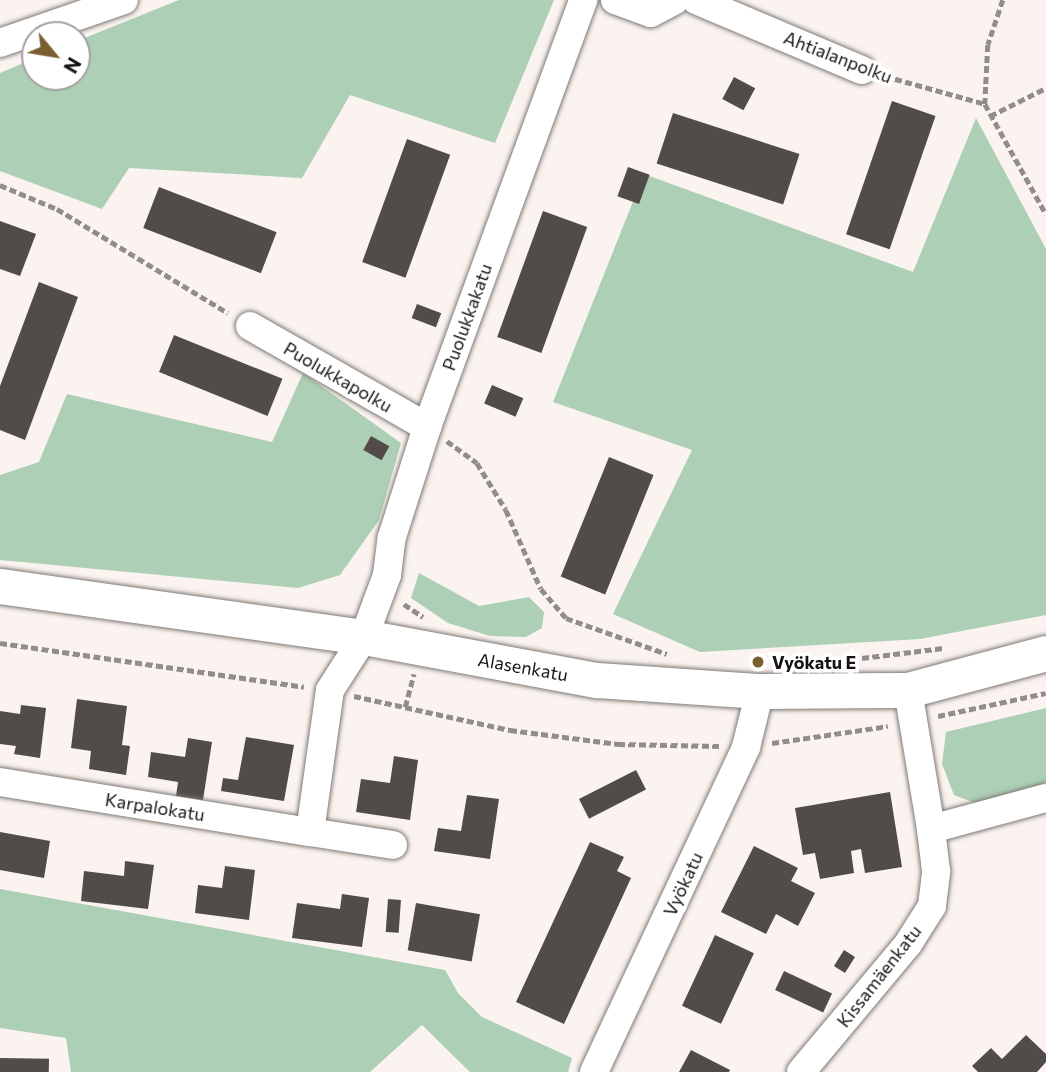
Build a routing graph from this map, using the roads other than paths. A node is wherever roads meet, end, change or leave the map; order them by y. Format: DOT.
graph roads {
  1 [pos="124,0"];
  2 [pos="583,0"];
  3 [pos="615,0"];
  4 [pos="675,0"];
  5 [pos="696,0"];
  6 [pos="0,43"];
  7 [pos="862,70"];
  8 [pos="250,326"];
  9 [pos="427,427"];
  10 [pos="0,586"];
  11 [pos="364,637"];
  12 [pos="1046,653"];
  13 [pos="760,691"];
  14 [pos="910,706"];
  15 [pos="0,782"];
  16 [pos="1046,798"];
  17 [pos="931,829"];
  18 [pos="310,832"];
  19 [pos="393,845"];
  20 [pos="594,1072"];
  21 [pos="801,1072"];
  1 -- 6 [label="street"];
  2 -- 9 [label="street, Puolukkakatu"];
  3 -- 4 [label="street"];
  5 -- 7 [label="street, Ahtialanpolku"];
  8 -- 9 [label="street, Puolukkapolku"];
  9 -- 11 [label="street, Puolukkakatu"];
  10 -- 11 [label="street, Alasenkatu"];
  11 -- 13 [label="street, Alasenkatu"];
  11 -- 18 [label="street"];
  12 -- 14 [label="street, Alasenkatu"];
  13 -- 14 [label="street, Alasenkatu"];
  13 -- 20 [label="street, Vyökatu"];
  14 -- 17 [label="street, Kissamäenkatu"];
  15 -- 18 [label="street, Karpalokatu"];
  16 -- 17 [label="street"];
  17 -- 21 [label="street, Kissamäenkatu"];
  18 -- 19 [label="street, Karpalokatu"];
}
